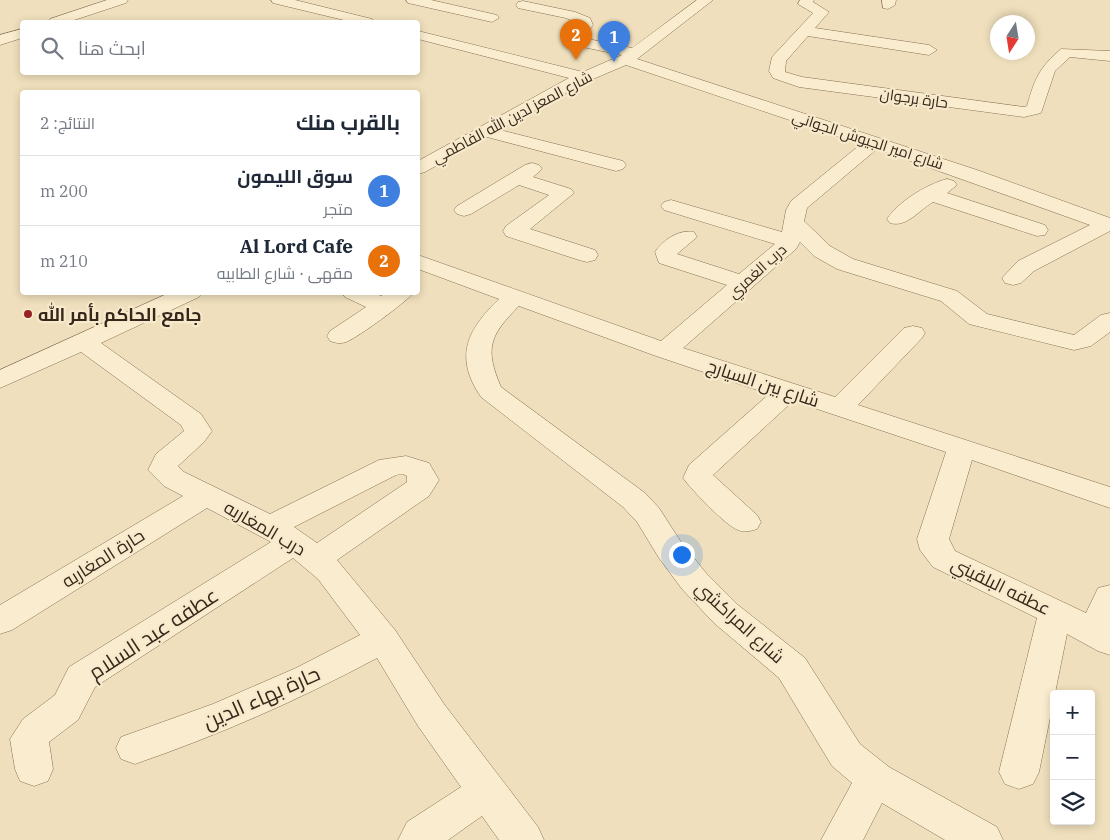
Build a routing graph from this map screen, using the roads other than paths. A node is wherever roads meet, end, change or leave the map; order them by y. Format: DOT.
graph roads {
  1 [pos="121,0"];
  2 [pos="278,0"];
  3 [pos="413,0"];
  4 [pos="706,0"];
  5 [pos="807,0"];
  6 [pos="440,2"];
  7 [pos="523,5"];
  8 [pos="489,11"];
  9 [pos="61,20"];
  10 [pos="359,20"];
  11 [pos="805,31"];
  12 [pos="20,34"];
  13 [pos="420,36"];
  14 [pos="0,40"];
  15 [pos="929,50"];
  16 [pos="630,56"];
  17 [pos="1110,56"];
  18 [pos="583,77"];
  19 [pos="483,131"];
  20 [pos="875,142"];
  21 [pos="561,151"];
  22 [pos="616,165"];
  23 [pos="420,167"];
  24 [pos="970,174"];
  25 [pos="517,178"];
  26 [pos="930,194"];
  27 [pos="672,206"];
  28 [pos="464,210"];
  29 [pos="897,219"];
  30 [pos="1109,225"];
  31 [pos="1037,230"];
  32 [pos="792,232"];
  33 [pos="686,237"];
  34 [pos="586,255"];
  35 [pos="424,271"];
  36 [pos="1014,278"];
  37 [pos="743,283"];
  38 [pos="185,295"];
  39 [pos="370,295"];
  40 [pos="514,298"];
  41 [pos="393,299"];
  42 [pos="1110,320"];
  43 [pos="913,332"];
  44 [pos="339,336"];
  45 [pos="83,342"];
  46 [pos="665,351"];
  47 [pos="0,380"];
  48 [pos="788,391"];
  49 [pos="840,408"];
  50 [pos="962,447"];
  51 [pos="206,495"];
  52 [pos="1110,498"];
  53 [pos="746,522"];
  54 [pos="294,543"];
  55 [pos="1110,597"];
  56 [pos="1055,612"];
  57 [pos="0,621"];
  58 [pos="1102,637"];
  59 [pos="383,639"];
  60 [pos="135,748"];
  61 [pos="34,769"];
  62 [pos="1019,772"];
  63 [pos="875,779"];
  64 [pos="487,791"];
  65 [pos="419,840"];
  66 [pos="523,840"];
  67 [pos="842,840"];
  68 [pos="982,840"];
  1 -- 9 [label="street"];
  2 -- 10 [label="street"];
  3 -- 6 [label="street"];
  4 -- 16 [label="street, شارع المعز لدين الله الفاطمي"];
  5 -- 11 [label="street, حارة برجوان"];
  6 -- 8 [label="street"];
  7 -- 16 [label="street, شارع امير الجيوش الجواني"];
  11 -- 15 [label="street"];
  11 -- 17 [label="street, حارة برجوان"];
  12 -- 14 [label="street"];
  13 -- 18 [label="street"];
  16 -- 18 [label="street, شارع المعز لدين الله الفاطمي"];
  16 -- 20 [label="street, شارع امير الجيوش الجواني"];
  18 -- 19 [label="street, شارع المعز لدين الله الفاطمي"];
  19 -- 21 [label="street"];
  19 -- 23 [label="street, شارع المعز لدين الله الفاطمي"];
  20 -- 24 [label="street, شارع امير الجيوش الجواني"];
  20 -- 32 [label="street, درب الغمري"];
  21 -- 22 [label="street"];
  21 -- 25 [label="street"];
  24 -- 26 [label="street"];
  24 -- 30 [label="street, شارع امير الجيوش الجواني"];
  25 -- 28 [label="street"];
  25 -- 34 [label="street"];
  26 -- 29 [label="street"];
  26 -- 31 [label="street"];
  27 -- 32 [label="street"];
  30 -- 36 [label="street"];
  32 -- 37 [label="street, درب الغمري"];
  32 -- 42 [label="street"];
  33 -- 37 [label="street"];
  35 -- 40 [label="street, شارع بين السيارج"];
  37 -- 46 [label="street, درب الغمري"];
  38 -- 45 [label="street"];
  39 -- 41 [label="street"];
  40 -- 46 [label="street, شارع بين السيارج"];
  40 -- 63 [label="street, شارع المراكشي"];
  41 -- 44 [label="street"];
  43 -- 49 [label="street"];
  45 -- 47 [label="street"];
  45 -- 51 [label="street, درب المغاربه"];
  46 -- 48 [label="street, شارع بين السيارج"];
  48 -- 49 [label="street, شارع بين السيارج"];
  48 -- 53 [label="street"];
  49 -- 50 [label="street, شارع بين السيارج"];
  50 -- 52 [label="street, شارع بين السيارج"];
  50 -- 56 [label="street, عطفه البلقيني"];
  51 -- 54 [label="street, درب المغاربه"];
  51 -- 57 [label="street, حارة المغاربه"];
  54 -- 59 [label="street, درب المغاربه"];
  54 -- 61 [label="street, عطفه عبد السلام"];
  55 -- 58 [label="street"];
  56 -- 58 [label="street, عطفه البلقيني"];
  56 -- 62 [label="street"];
  59 -- 60 [label="street, حارة بهاء الدين"];
  59 -- 64 [label="street, درب المغاربه"];
  63 -- 67 [label="street"];
  63 -- 68 [label="street, شارع المراكشي"];
  64 -- 65 [label="street"];
  64 -- 66 [label="street, درب المغاربه"];
}
